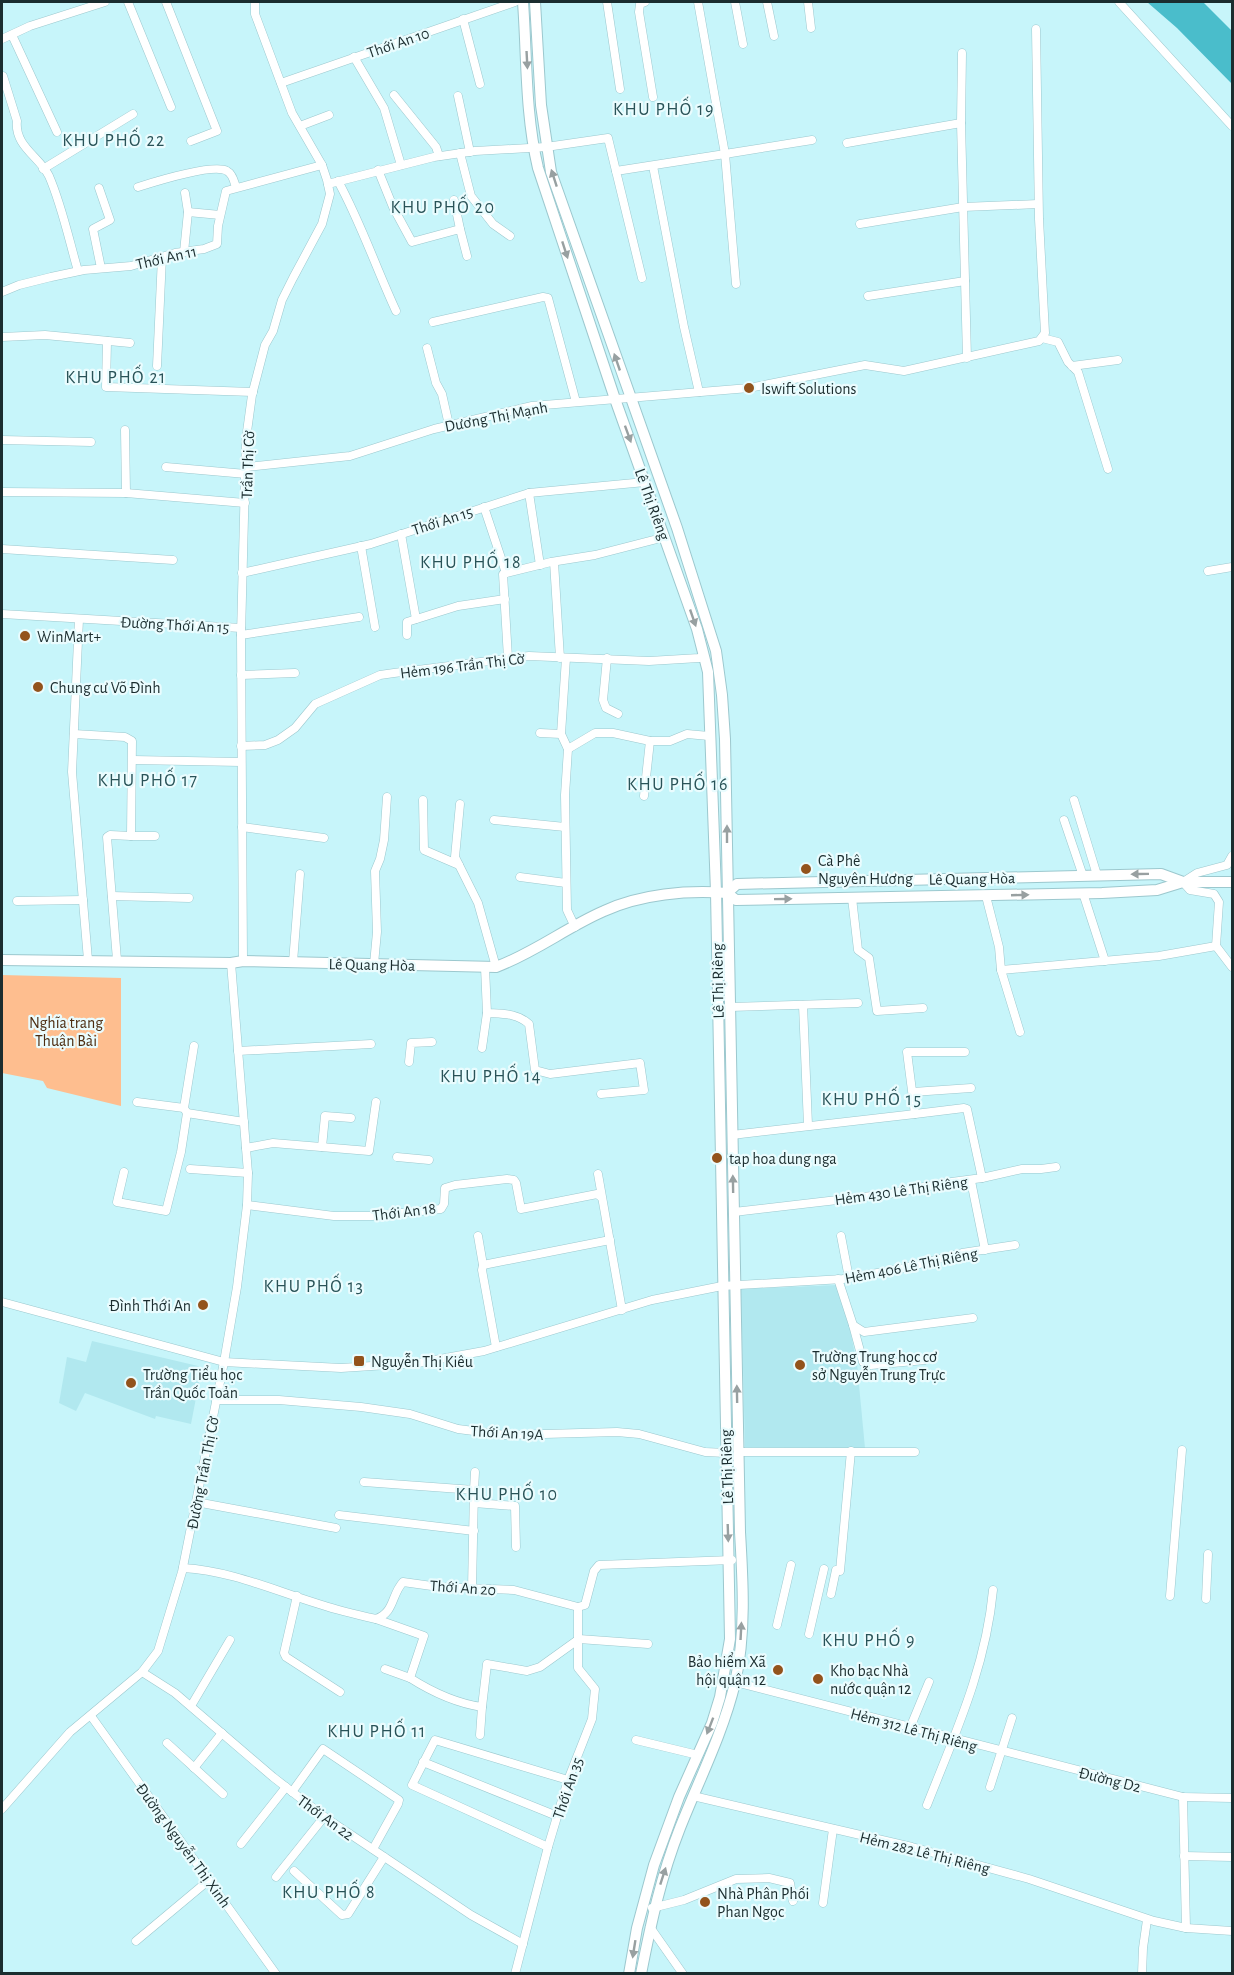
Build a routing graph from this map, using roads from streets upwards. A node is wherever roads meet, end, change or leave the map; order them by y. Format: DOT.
graph roads {
  1 [pos="105,2"];
  2 [pos="128,2"];
  3 [pos="166,2"];
  4 [pos="255,2"];
  5 [pos="515,2"];
  6 [pos="523,2"];
  7 [pos="535,2"];
  8 [pos="606,2"];
  9 [pos="645,2"];
  10 [pos="698,2"];
  11 [pos="735,2"];
  12 [pos="767,2"];
  13 [pos="808,2"];
  14 [pos="1119,2"];
  15 [pos="463,19"];
  16 [pos="811,28"];
  17 [pos="1036,29"];
  18 [pos="12,35"];
  19 [pos="774,36"];
  20 [pos="2,39"];
  21 [pos="743,44"];
  22 [pos="962,53"];
  23 [pos="354,57"];
  24 [pos="3,76"];
  25 [pos="280,83"];
  26 [pos="480,84"];
  27 [pos="620,89"];
  28 [pos="394,95"];
  29 [pos="458,96"];
  30 [pos="653,98"];
  31 [pos="171,107"];
  32 [pos="133,114"];
  33 [pos="328,116"];
  34 [pos="961,123"];
  35 [pos="300,126"];
  36 [pos="1233,126"];
  37 [pos="57,132"];
  38 [pos="812,140"];
  39 [pos="191,141"];
  40 [pos="848,143"];
  41 [pos="533,147"];
  42 [pos="546,147"];
  43 [pos="470,152"];
  44 [pos="460,153"];
  45 [pos="725,154"];
  46 [pos="439,156"];
  47 [pos="322,165"];
  48 [pos="400,165"];
  49 [pos="653,166"];
  50 [pos="43,169"];
  51 [pos="378,170"];
  52 [pos="616,171"];
  53 [pos="338,181"];
  54 [pos="328,184"];
  55 [pos="138,187"];
  56 [pos="236,187"];
  57 [pos="99,188"];
  58 [pos="185,193"];
  59 [pos="454,200"];
  60 [pos="1038,204"];
  61 [pos="963,207"];
  62 [pos="188,212"];
  63 [pos="220,215"];
  64 [pos="860,224"];
  65 [pos="460,229"];
  66 [pos="510,236"];
  67 [pos="184,252"];
  68 [pos="466,256"];
  69 [pos="162,257"];
  70 [pos="101,268"];
  71 [pos="78,271"];
  72 [pos="642,278"];
  73 [pos="965,281"];
  74 [pos="736,284"];
  75 [pos="2,292"];
  76 [pos="868,296"];
  77 [pos="396,311"];
  78 [pos="433,322"];
  79 [pos="2,337"];
  80 [pos="1042,338"];
  81 [pos="107,341"];
  82 [pos="129,343"];
  83 [pos="427,348"];
  84 [pos="967,358"];
  85 [pos="1118,360"];
  86 [pos="157,366"];
  87 [pos="1072,366"];
  88 [pos="253,392"];
  89 [pos="699,392"];
  90 [pos="630,398"];
  91 [pos="615,399"];
  92 [pos="576,402"];
  93 [pos="449,425"];
  94 [pos="125,430"];
  95 [pos="2,440"];
  96 [pos="91,442"];
  97 [pos="166,467"];
  98 [pos="1108,470"];
  99 [pos="247,471"];
  100 [pos="645,482"];
  101 [pos="2,492"];
  102 [pos="529,493"];
  103 [pos="126,494"];
  104 [pos="245,503"];
  105 [pos="484,507"];
  106 [pos="401,534"];
  107 [pos="665,537"];
  108 [pos="361,546"];
  109 [pos="2,549"];
  110 [pos="173,560"];
  111 [pos="554,562"];
  112 [pos="540,565"];
  113 [pos="1233,567"];
  114 [pos="1208,571"];
  115 [pos="242,573"];
  116 [pos="506,573"];
  117 [pos="505,599"];
  118 [pos="2,614"];
  119 [pos="359,617"];
  120 [pos="79,619"];
  121 [pos="416,619"];
  122 [pos="375,627"];
  123 [pos="241,631"];
  124 [pos="407,635"];
  125 [pos="704,655"];
  126 [pos="508,658"];
  127 [pos="563,658"];
  128 [pos="607,658"];
  129 [pos="295,673"];
  130 [pos="241,675"];
  131 [pos="618,714"];
  132 [pos="540,733"];
  133 [pos="74,734"];
  134 [pos="561,734"];
  135 [pos="709,736"];
  136 [pos="650,741"];
  137 [pos="241,746"];
  138 [pos="568,749"];
  139 [pos="133,760"];
  140 [pos="241,762"];
  141 [pos="644,796"];
  142 [pos="387,797"];
  143 [pos="423,800"];
  144 [pos="1074,800"];
  145 [pos="460,804"];
  146 [pos="494,819"];
  147 [pos="1064,820"];
  148 [pos="242,827"];
  149 [pos="566,827"];
  150 [pos="131,836"];
  151 [pos="155,836"];
  152 [pos="324,838"];
  153 [pos="1233,856"];
  154 [pos="459,865"];
  155 [pos="300,874"];
  156 [pos="1097,875"];
  157 [pos="1083,876"];
  158 [pos="520,877"];
  159 [pos="1183,882"];
  160 [pos="1233,882"];
  161 [pos="566,883"];
  162 [pos="721,892"];
  163 [pos="1083,893"];
  164 [pos="112,896"];
  165 [pos="986,896"];
  166 [pos="189,898"];
  167 [pos="852,898"];
  168 [pos="83,900"];
  169 [pos="17,901"];
  170 [pos="574,927"];
  171 [pos="1216,946"];
  172 [pos="2,960"];
  173 [pos="88,960"];
  174 [pos="117,960"];
  175 [pos="243,960"];
  176 [pos="1105,961"];
  177 [pos="292,962"];
  178 [pos="231,963"];
  179 [pos="374,964"];
  180 [pos="491,967"];
  181 [pos="1233,967"];
  182 [pos="1001,970"];
  183 [pos="858,1003"];
  184 [pos="802,1005"];
  185 [pos="730,1007"];
  186 [pos="922,1008"];
  187 [pos="487,1013"];
  188 [pos="1020,1032"];
  189 [pos="432,1042"];
  190 [pos="371,1044"];
  191 [pos="194,1046"];
  192 [pos="482,1048"];
  193 [pos="238,1051"];
  194 [pos="965,1052"];
  195 [pos="409,1062"];
  196 [pos="971,1088"];
  197 [pos="914,1092"];
  198 [pos="601,1094"];
  199 [pos="137,1102"];
  200 [pos="376,1102"];
  201 [pos="185,1111"];
  202 [pos="915,1114"];
  203 [pos="351,1118"];
  204 [pos="244,1122"];
  205 [pos="808,1125"];
  206 [pos="732,1135"];
  207 [pos="322,1147"];
  208 [pos="246,1148"];
  209 [pos="397,1157"];
  210 [pos="429,1160"];
  211 [pos="1056,1167"];
  212 [pos="190,1169"];
  213 [pos="124,1172"];
  214 [pos="248,1173"];
  215 [pos="598,1174"];
  216 [pos="982,1178"];
  217 [pos="971,1181"];
  218 [pos="601,1197"];
  219 [pos="246,1205"];
  220 [pos="734,1212"];
  221 [pos="478,1236"];
  222 [pos="841,1236"];
  223 [pos="610,1240"];
  224 [pos="1015,1245"];
  225 [pos="985,1250"];
  226 [pos="483,1264"];
  227 [pos="849,1278"];
  228 [pos="838,1279"];
  229 [pos="735,1284"];
  230 [pos="722,1286"];
  231 [pos="2,1302"];
  232 [pos="621,1310"];
  233 [pos="974,1318"];
  234 [pos="853,1325"];
  235 [pos="496,1347"];
  236 [pos="925,1360"];
  237 [pos="224,1362"];
  238 [pos="216,1400"];
  239 [pos="1182,1450"];
  240 [pos="852,1451"];
  241 [pos="738,1452"];
  242 [pos="915,1452"];
  243 [pos="726,1453"];
  244 [pos="474,1472"];
  245 [pos="364,1482"];
  246 [pos="474,1490"];
  247 [pos="196,1502"];
  248 [pos="474,1503"];
  249 [pos="339,1515"];
  250 [pos="336,1528"];
  251 [pos="474,1531"];
  252 [pos="516,1547"];
  253 [pos="1208,1554"];
  254 [pos="741,1559"];
  255 [pos="729,1560"];
  256 [pos="791,1565"];
  257 [pos="183,1568"];
  258 [pos="824,1569"];
  259 [pos="472,1589"];
  260 [pos="993,1590"];
  261 [pos="831,1594"];
  262 [pos="297,1596"];
  263 [pos="1170,1596"];
  264 [pos="1206,1599"];
  265 [pos="578,1607"];
  266 [pos="376,1619"];
  267 [pos="777,1625"];
  268 [pos="809,1634"];
  269 [pos="579,1639"];
  270 [pos="230,1640"];
  271 [pos="648,1644"];
  272 [pos="385,1669"];
  273 [pos="142,1672"];
  274 [pos="410,1678"];
  275 [pos="735,1682"];
  276 [pos="929,1682"];
  277 [pos="340,1692"];
  278 [pos="190,1706"];
  279 [pos="482,1707"];
  280 [pos="91,1716"];
  281 [pos="1012,1718"];
  282 [pos="910,1728"];
  283 [pos="222,1733"];
  284 [pos="480,1736"];
  285 [pos="953,1739"];
  286 [pos="636,1740"];
  287 [pos="167,1743"];
  288 [pos="988,1748"];
  289 [pos="1002,1751"];
  290 [pos="698,1755"];
  291 [pos="423,1762"];
  292 [pos="194,1768"];
  293 [pos="568,1780"];
  294 [pos="990,1787"];
  295 [pos="289,1789"];
  296 [pos="224,1794"];
  297 [pos="693,1796"];
  298 [pos="1183,1797"];
  299 [pos="1233,1798"];
  300 [pos="927,1805"];
  301 [pos="2,1809"];
  302 [pos="557,1816"];
  303 [pos="324,1817"];
  304 [pos="833,1829"];
  305 [pos="241,1844"];
  306 [pos="548,1847"];
  307 [pos="373,1849"];
  308 [pos="1184,1856"];
  309 [pos="384,1857"];
  310 [pos="1233,1857"];
  311 [pos="294,1871"];
  312 [pos="276,1877"];
  313 [pos="209,1880"];
  314 [pos="793,1901"];
  315 [pos="823,1903"];
  316 [pos="648,1907"];
  317 [pos="1151,1921"];
  318 [pos="650,1927"];
  319 [pos="1185,1928"];
  320 [pos="1233,1931"];
  321 [pos="136,1941"];
  322 [pos="524,1944"];
  323 [pos="276,1974"];
  324 [pos="515,1974"];
  325 [pos="629,1974"];
  326 [pos="642,1974"];
  327 [pos="682,1974"];
  328 [pos="1142,1974"];
  1 -- 18 [label="street"];
  2 -- 31 [label="street"];
  3 -- 39 [label="street"];
  4 -- 25 [label="street, Trần Thị Cờ"];
  5 -- 15 [label="street, Thới An 10"];
  6 -- 41 [label="street, Lê Thị Riêng, one-way"];
  7 -- 42 [label="street, Lê Thị Riêng"];
  8 -- 27 [label="street"];
  9 -- 30 [label="street"];
  10 -- 45 [label="street"];
  11 -- 21 [label="street"];
  12 -- 19 [label="street"];
  13 -- 16 [label="street"];
  14 -- 36 [label="street"];
  15 -- 23 [label="street, Thới An 10"];
  15 -- 26 [label="street"];
  17 -- 60 [label="street"];
  18 -- 20 [label="street"];
  18 -- 37 [label="street"];
  22 -- 34 [label="street"];
  23 -- 25 [label="street, Thới An 10"];
  23 -- 48 [label="street"];
  24 -- 50 [label="street"];
  25 -- 35 [label="street, Trần Thị Cờ"];
  28 -- 46 [label="street"];
  29 -- 43 [label="street"];
  32 -- 50 [label="street"];
  33 -- 35 [label="street"];
  34 -- 40 [label="street"];
  34 -- 61 [label="street"];
  35 -- 47 [label="street, Trần Thị Cờ"];
  38 -- 45 [label="street"];
  41 -- 42 [label="street"];
  41 -- 43 [label="street"];
  41 -- 91 [label="street, Lê Thị Riêng, one-way"];
  42 -- 52 [label="street"];
  90 -- 42 [label="street, Lê Thị Riêng, one-way"];
  43 -- 44 [label="street"];
  44 -- 46 [label="street"];
  44 -- 66 [label="street"];
  45 -- 49 [label="street"];
  45 -- 74 [label="street"];
  46 -- 48 [label="street"];
  47 -- 54 [label="street, Trần Thị Cờ"];
  47 -- 56 [label="street"];
  48 -- 51 [label="street"];
  49 -- 52 [label="street"];
  49 -- 89 [label="street"];
  50 -- 71 [label="street"];
  51 -- 53 [label="street"];
  51 -- 65 [label="street"];
  52 -- 72 [label="street"];
  53 -- 54 [label="street"];
  53 -- 77 [label="street"];
  54 -- 88 [label="street, Trần Thị Cờ"];
  55 -- 56 [label="street"];
  56 -- 63 [label="street, Thới An 11"];
  57 -- 70 [label="street"];
  58 -- 62 [label="street"];
  59 -- 65 [label="street"];
  60 -- 61 [label="street"];
  60 -- 80 [label="street"];
  61 -- 64 [label="street"];
  61 -- 73 [label="street"];
  62 -- 63 [label="street"];
  62 -- 67 [label="street"];
  63 -- 67 [label="street, Thới An 11"];
  65 -- 68 [label="street"];
  67 -- 69 [label="street, Thới An 11"];
  69 -- 70 [label="street, Thới An 11"];
  69 -- 86 [label="street"];
  70 -- 71 [label="street, Thới An 11"];
  71 -- 75 [label="street, Thới An 11"];
  73 -- 76 [label="street"];
  73 -- 84 [label="street"];
  78 -- 92 [label="street"];
  79 -- 81 [label="street"];
  80 -- 84 [label="street, Dương Thị Mạnh"];
  80 -- 87 [label="street"];
  81 -- 82 [label="street"];
  81 -- 88 [label="street"];
  83 -- 93 [label="street"];
  84 -- 89 [label="street, Dương Thị Mạnh"];
  85 -- 87 [label="street"];
  87 -- 98 [label="street"];
  88 -- 99 [label="street, Trần Thị Cờ"];
  89 -- 90 [label="street, Dương Thị Mạnh"];
  90 -- 91 [label="street, Dương Thị Mạnh"];
  162 -- 90 [label="street, Lê Thị Riêng, one-way"];
  91 -- 92 [label="street, Dương Thị Mạnh"];
  91 -- 100 [label="street, Lê Thị Riêng, one-way"];
  92 -- 93 [label="street, Dương Thị Mạnh"];
  93 -- 99 [label="street, Dương Thị Mạnh"];
  94 -- 103 [label="street"];
  95 -- 96 [label="street"];
  97 -- 99 [label="street, Dương Thị Mạnh"];
  99 -- 104 [label="street, Trần Thị Cờ"];
  100 -- 102 [label="street, Thới An 15"];
  100 -- 107 [label="street, Lê Thị Riêng"];
  101 -- 103 [label="street"];
  102 -- 105 [label="street, Thới An 15"];
  102 -- 112 [label="street"];
  103 -- 104 [label="street"];
  104 -- 115 [label="street, Trần Thị Cờ"];
  105 -- 106 [label="street, Thới An 15"];
  105 -- 116 [label="street"];
  106 -- 108 [label="street, Thới An 15"];
  106 -- 121 [label="street"];
  107 -- 111 [label="street"];
  107 -- 125 [label="street, Lê Thị Riêng, one-way"];
  108 -- 115 [label="street, Thới An 15"];
  108 -- 122 [label="street"];
  109 -- 110 [label="street"];
  111 -- 112 [label="street"];
  111 -- 127 [label="street"];
  112 -- 116 [label="street"];
  113 -- 114 [label="street"];
  115 -- 123 [label="street, Trần Thị Cờ"];
  116 -- 117 [label="street"];
  117 -- 121 [label="street"];
  117 -- 126 [label="street"];
  118 -- 120 [label="street, Đường Thới An 15"];
  119 -- 123 [label="street, Đường Thới An 15"];
  120 -- 123 [label="street, Đường Thới An 15"];
  120 -- 133 [label="street"];
  121 -- 124 [label="street"];
  123 -- 130 [label="street, Trần Thị Cờ"];
  125 -- 128 [label="street, Hẻm 196 Trần Thị Cờ"];
  125 -- 135 [label="street, Lê Thị Riêng"];
  126 -- 127 [label="street, Hẻm 196 Trần Thị Cờ"];
  126 -- 137 [label="street, Hẻm 196 Trần Thị Cờ"];
  127 -- 128 [label="street, Hẻm 196 Trần Thị Cờ"];
  127 -- 134 [label="street"];
  128 -- 131 [label="street"];
  129 -- 130 [label="street"];
  130 -- 137 [label="street, Trần Thị Cờ"];
  132 -- 134 [label="street"];
  133 -- 139 [label="street"];
  133 -- 168 [label="street"];
  134 -- 138 [label="street"];
  135 -- 136 [label="street"];
  135 -- 162 [label="street, Lê Thị Riêng"];
  136 -- 138 [label="street"];
  136 -- 141 [label="street"];
  137 -- 140 [label="street, Trần Thị Cờ"];
  138 -- 149 [label="street"];
  139 -- 140 [label="street"];
  139 -- 150 [label="street"];
  140 -- 148 [label="street, Trần Thị Cờ"];
  142 -- 179 [label="street"];
  143 -- 154 [label="street"];
  144 -- 156 [label="street"];
  145 -- 154 [label="street"];
  146 -- 149 [label="street"];
  147 -- 157 [label="street"];
  148 -- 152 [label="street"];
  148 -- 175 [label="street, Trần Thị Cờ"];
  149 -- 161 [label="street"];
  150 -- 151 [label="street"];
  150 -- 164 [label="street"];
  153 -- 159 [label="street"];
  154 -- 180 [label="street"];
  155 -- 177 [label="street"];
  156 -- 157 [label="street, Lê Quang Hòa"];
  159 -- 156 [label="street, Lê Quang Hòa, one-way"];
  157 -- 162 [label="street, Lê Quang Hòa"];
  158 -- 161 [label="street"];
  159 -- 160 [label="street, Lê Quang Hòa"];
  159 -- 163 [label="street, Lê Quang Hòa"];
  159 -- 171 [label="street"];
  161 -- 170 [label="street"];
  162 -- 167 [label="street, Lê Quang Hòa, one-way"];
  162 -- 170 [label="street, Lê Quang Hòa"];
  162 -- 185 [label="street, Lê Thị Riêng"];
  162 -- 230 [label="street, Lê Thị Riêng"];
  165 -- 163 [label="street, Lê Quang Hòa, one-way"];
  163 -- 176 [label="street"];
  164 -- 166 [label="street"];
  164 -- 174 [label="street"];
  165 -- 167 [label="street, Lê Quang Hòa"];
  165 -- 182 [label="street"];
  167 -- 186 [label="street"];
  168 -- 169 [label="street"];
  168 -- 173 [label="street"];
  170 -- 180 [label="street, Lê Quang Hòa"];
  171 -- 176 [label="street"];
  171 -- 181 [label="street"];
  172 -- 173 [label="street, Lê Quang Hòa"];
  173 -- 174 [label="street, Lê Quang Hòa"];
  174 -- 178 [label="street, Lê Quang Hòa"];
  175 -- 177 [label="street, Lê Quang Hòa"];
  175 -- 178 [label="street, Lê Quang Hòa"];
  176 -- 182 [label="street"];
  177 -- 179 [label="street, Lê Quang Hòa"];
  178 -- 193 [label="street, Đường Trần Thị Cờ"];
  179 -- 180 [label="street, Lê Quang Hòa"];
  180 -- 187 [label="street"];
  182 -- 188 [label="street"];
  183 -- 184 [label="street"];
  184 -- 185 [label="street"];
  184 -- 205 [label="street"];
  185 -- 206 [label="street, Lê Thị Riêng"];
  187 -- 192 [label="street"];
  187 -- 198 [label="street"];
  189 -- 195 [label="street"];
  190 -- 193 [label="street"];
  191 -- 201 [label="street"];
  193 -- 204 [label="street, Đường Trần Thị Cờ"];
  194 -- 197 [label="street"];
  196 -- 197 [label="street"];
  197 -- 202 [label="street"];
  199 -- 201 [label="street"];
  200 -- 207 [label="street"];
  201 -- 204 [label="street"];
  201 -- 213 [label="street"];
  202 -- 205 [label="street"];
  202 -- 216 [label="street, Hẻm 430 Lê Thị Riêng"];
  203 -- 207 [label="street"];
  204 -- 208 [label="street, Đường Trần Thị Cờ"];
  205 -- 206 [label="street"];
  220 -- 206 [label="street, Lê Thị Riêng, one-way"];
  207 -- 208 [label="street"];
  208 -- 214 [label="street, Đường Trần Thị Cờ"];
  209 -- 210 [label="street"];
  211 -- 216 [label="street"];
  212 -- 214 [label="street"];
  214 -- 219 [label="street, Đường Trần Thị Cờ"];
  215 -- 218 [label="street"];
  216 -- 217 [label="street, Hẻm 430 Lê Thị Riêng"];
  217 -- 220 [label="street, Hẻm 430 Lê Thị Riêng"];
  217 -- 225 [label="street"];
  218 -- 219 [label="street, Thới An 18"];
  218 -- 223 [label="street"];
  219 -- 237 [label="street, Đường Trần Thị Cờ"];
  220 -- 229 [label="street, Lê Thị Riêng"];
  221 -- 226 [label="street"];
  222 -- 227 [label="street"];
  223 -- 226 [label="street"];
  223 -- 232 [label="street"];
  224 -- 225 [label="street, Hẻm 406 Lê Thị Riêng"];
  225 -- 227 [label="street, Hẻm 406 Lê Thị Riêng"];
  226 -- 235 [label="street"];
  227 -- 228 [label="street, Hẻm 406 Lê Thị Riêng"];
  228 -- 229 [label="street, Hẻm 406 Lê Thị Riêng"];
  228 -- 234 [label="street"];
  229 -- 230 [label="street"];
  241 -- 229 [label="street, Lê Thị Riêng, one-way"];
  230 -- 232 [label="street"];
  230 -- 243 [label="street, Lê Thị Riêng"];
  231 -- 237 [label="street"];
  232 -- 235 [label="street"];
  233 -- 234 [label="street"];
  234 -- 236 [label="street"];
  235 -- 237 [label="street"];
  237 -- 238 [label="street, Đường Trần Thị Cờ"];
  238 -- 243 [label="street, Thới An 19A"];
  238 -- 247 [label="street, Đường Trần Thị Cờ"];
  239 -- 263 [label="street"];
  240 -- 241 [label="street"];
  240 -- 242 [label="street"];
  240 -- 261 [label="street"];
  241 -- 254 [label="street, Lê Thị Riêng"];
  243 -- 255 [label="street, Lê Thị Riêng, one-way"];
  244 -- 246 [label="street"];
  245 -- 246 [label="street"];
  246 -- 248 [label="street"];
  247 -- 250 [label="street"];
  247 -- 257 [label="street, Đường Trần Thị Cờ"];
  248 -- 251 [label="street"];
  248 -- 252 [label="street"];
  249 -- 251 [label="street"];
  251 -- 259 [label="street"];
  253 -- 264 [label="street"];
  254 -- 255 [label="street"];
  275 -- 254 [label="street, Lê Thị Riêng, one-way"];
  255 -- 265 [label="street"];
  255 -- 290 [label="street, Lê Thị Riêng, one-way"];
  256 -- 267 [label="street"];
  257 -- 262 [label="street"];
  257 -- 273 [label="street, Đường Trần Thị Cờ"];
  258 -- 268 [label="street"];
  259 -- 265 [label="street, Thới An 20"];
  259 -- 266 [label="street, Thới An 20"];
  260 -- 285 [label="street"];
  262 -- 266 [label="street"];
  262 -- 277 [label="street"];
  265 -- 269 [label="street, Thới An 35"];
  266 -- 274 [label="street"];
  269 -- 271 [label="street"];
  269 -- 279 [label="street"];
  269 -- 293 [label="street, Thới An 35"];
  270 -- 278 [label="street"];
  272 -- 274 [label="street"];
  273 -- 278 [label="street, Thới An 22"];
  273 -- 280 [label="street, Đường Trần Thị Cờ"];
  274 -- 279 [label="street"];
  275 -- 282 [label="street, Hẻm 312 Lê Thị Riêng"];
  275 -- 297 [label="street, Lê Thị Riêng"];
  276 -- 282 [label="street"];
  278 -- 283 [label="street, Thới An 22"];
  279 -- 284 [label="street"];
  280 -- 301 [label="street, Đường Trần Thị Cờ"];
  280 -- 313 [label="street, Đường Nguyễn Thị Xinh"];
  281 -- 289 [label="street"];
  282 -- 285 [label="street, Hẻm 312 Lê Thị Riêng"];
  283 -- 292 [label="street"];
  283 -- 295 [label="street, Thới An 22"];
  285 -- 288 [label="street, Hẻm 312 Lê Thị Riêng"];
  285 -- 300 [label="street"];
  286 -- 290 [label="street"];
  287 -- 292 [label="street"];
  288 -- 289 [label="street, Đường D2"];
  289 -- 294 [label="street"];
  289 -- 298 [label="street, Đường D2"];
  290 -- 316 [label="street, Lê Thị Riêng"];
  291 -- 293 [label="street"];
  291 -- 302 [label="street"];
  291 -- 306 [label="street"];
  292 -- 296 [label="street"];
  293 -- 302 [label="street, Thới An 35"];
  295 -- 303 [label="street, Thới An 22"];
  295 -- 305 [label="street"];
  295 -- 307 [label="street"];
  297 -- 304 [label="street, Hẻm 282 Lê Thị Riêng"];
  316 -- 297 [label="street, Lê Thị Riêng, one-way"];
  298 -- 299 [label="street, Đường D2"];
  298 -- 308 [label="street"];
  302 -- 306 [label="street, Thới An 35"];
  303 -- 307 [label="street, Thới An 22"];
  303 -- 312 [label="street"];
  304 -- 315 [label="street"];
  304 -- 317 [label="street, Hẻm 282 Lê Thị Riêng"];
  306 -- 322 [label="street, Thới An 35"];
  307 -- 309 [label="street, Thới An 22"];
  308 -- 310 [label="street"];
  308 -- 319 [label="street"];
  309 -- 311 [label="street"];
  309 -- 322 [label="street, Thới An 22"];
  313 -- 321 [label="street"];
  313 -- 323 [label="street, Đường Nguyễn Thị Xinh"];
  314 -- 316 [label="street"];
  316 -- 318 [label="street, Lê Thị Riêng"];
  316 -- 325 [label="street, Lê Thị Riêng, one-way"];
  317 -- 319 [label="street, Hẻm 282 Lê Thị Riêng"];
  317 -- 328 [label="street"];
  318 -- 326 [label="street, Lê Thị Riêng"];
  318 -- 327 [label="street"];
  319 -- 320 [label="street, Hẻm 282 Lê Thị Riêng"];
  322 -- 324 [label="street, Thới An 35"];
}
